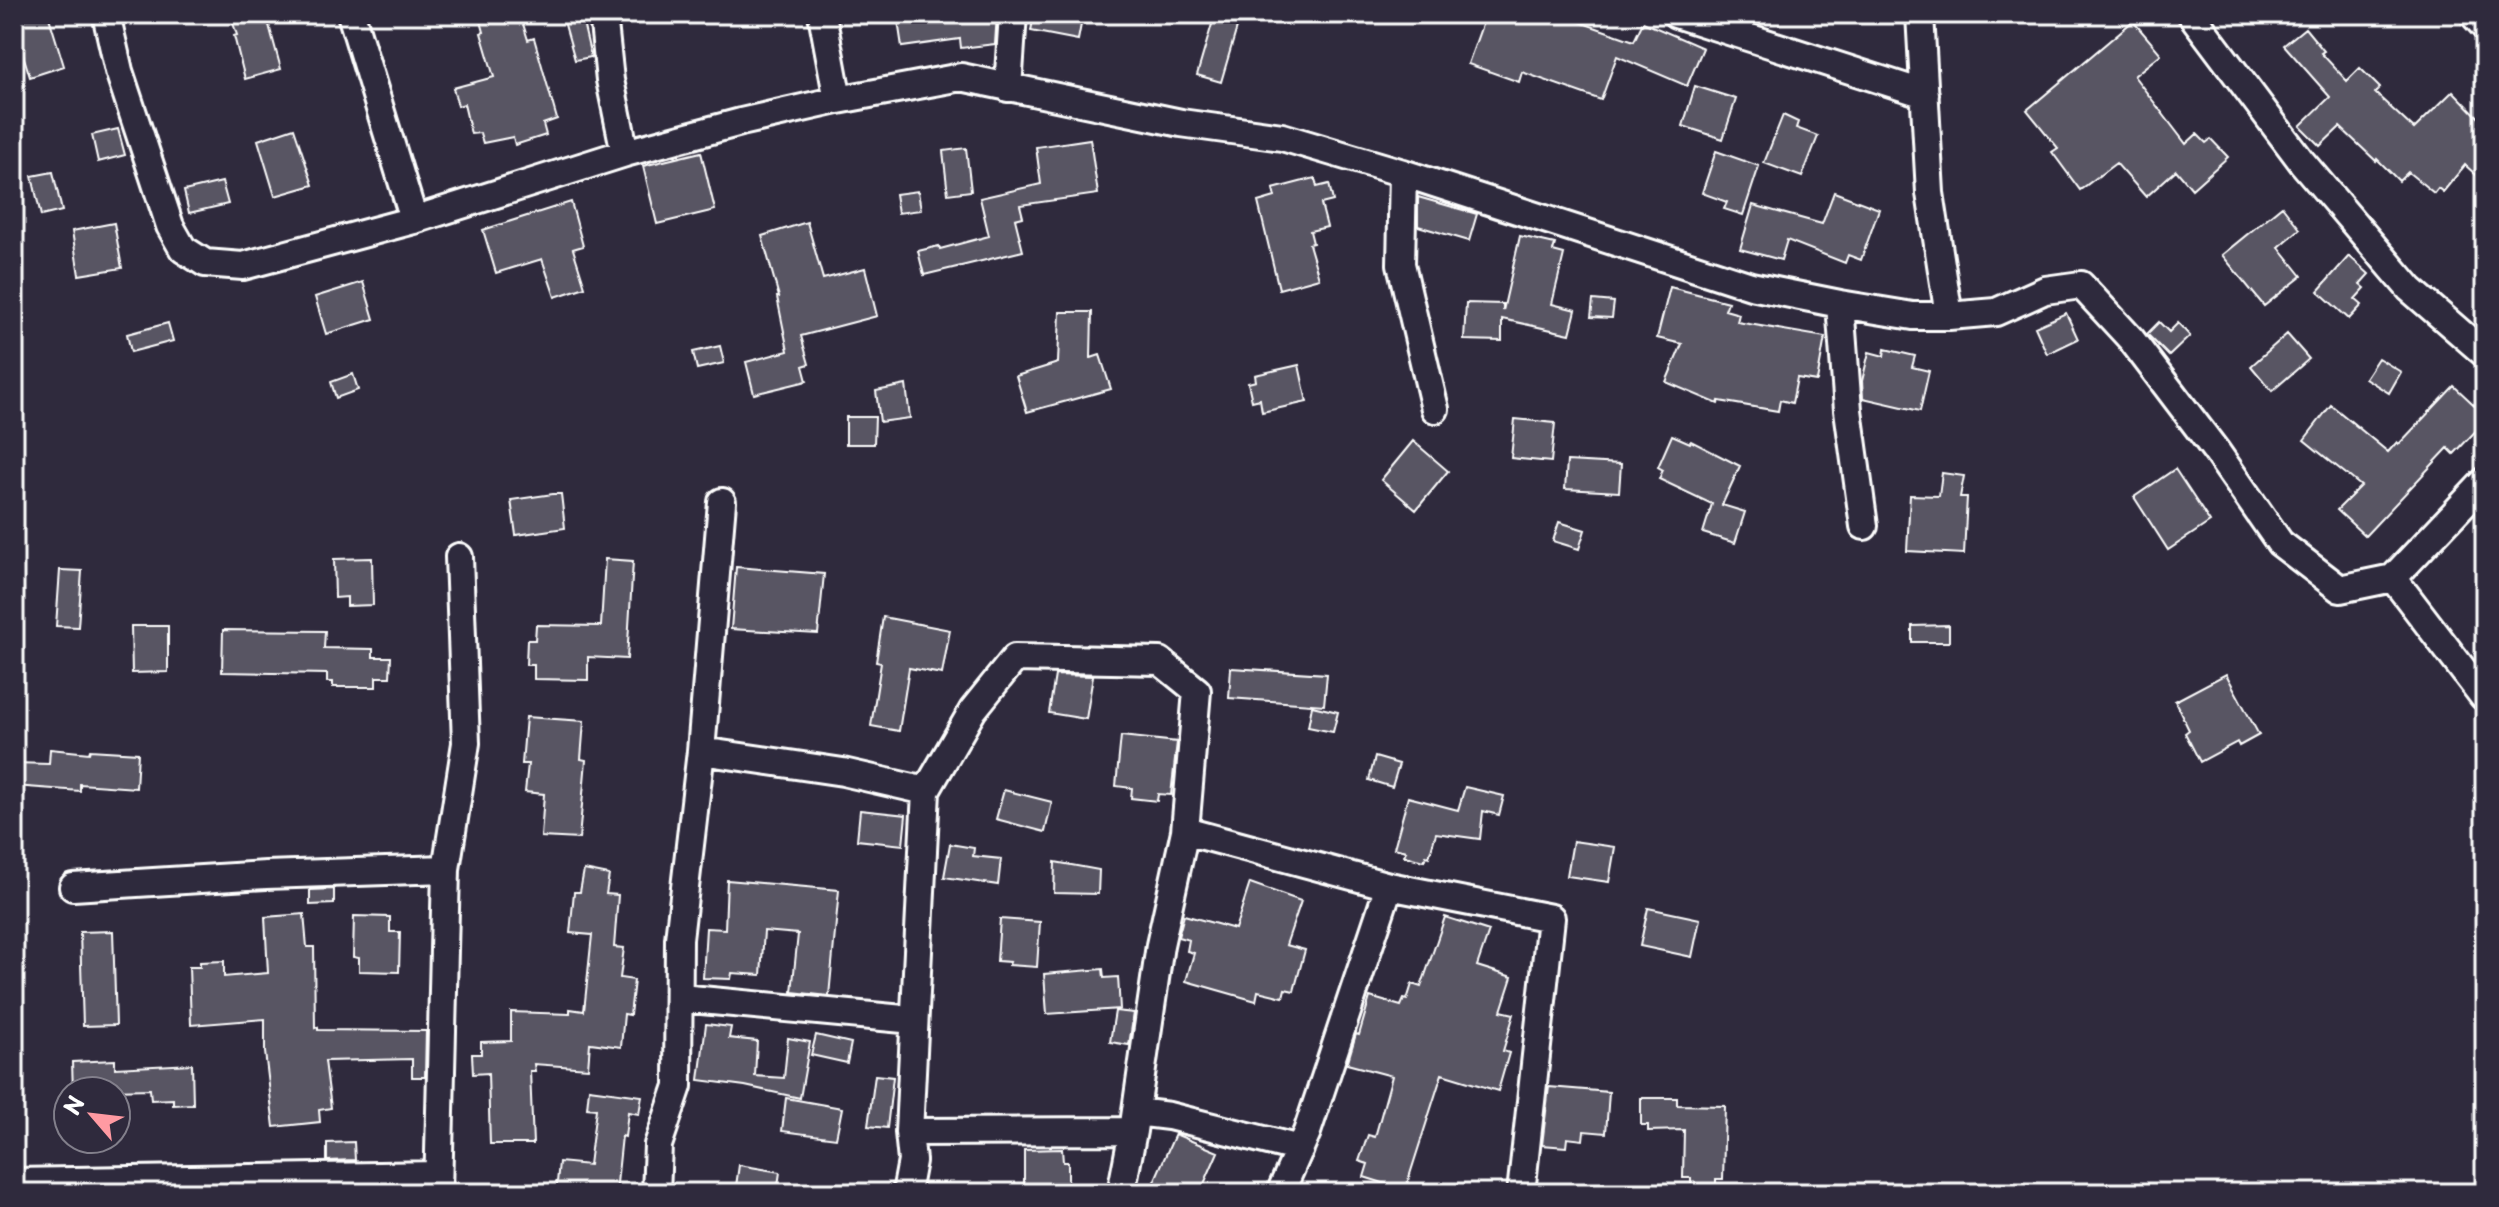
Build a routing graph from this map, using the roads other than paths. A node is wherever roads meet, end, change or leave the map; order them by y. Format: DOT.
graph roads {
  1 [pos="106,14"];
  2 [pos="351,14"];
  3 [pos="603,14"];
  4 [pos="822,14"];
  5 [pos="1013,14"];
  6 [pos="1676,14"];
  7 [pos="1920,14"];
  8 [pos="2191,14"];
  9 [pos="2473,14"];
  10 [pos="2485,27"];
  11 [pos="1008,88"];
  12 [pos="1925,94"];
  13 [pos="838,100"];
  14 [pos="625,153"];
  15 [pos="1403,173"];
  16 [pos="414,220"];
  17 [pos="1840,304"];
  18 [pos="1949,316"];
  19 [pos="2485,354"];
  20 [pos="1435,409"];
  21 [pos="2485,481"];
  22 [pos="722,502"];
  23 [pos="1864,526"];
  24 [pos="459,557"];
  25 [pos="2393,578"];
  26 [pos="2485,695"];
  27 [pos="701,751"];
  28 [pos="926,791"];
  29 [pos="1185,831"];
  30 [pos="446,869"];
  31 [pos="1389,886"];
  32 [pos="73,887"];
  33 [pos="680,998"];
  34 [pos="914,1020"];
  35 [pos="1134,1122"];
  36 [pos="909,1132"];
  37 [pos="1300,1149"];
  38 [pos="14,1182"];
  39 [pos="438,1184"];
  40 [pos="656,1193"];
  41 [pos="906,1193"];
  42 [pos="1121,1193"];
  43 [pos="1280,1193"];
  44 [pos="1521,1193"];
  1 -- 16 [label="street"];
  2 -- 16 [label="street"];
  3 -- 14 [label="street"];
  4 -- 13 [label="street"];
  5 -- 11 [label="street"];
  6 -- 12 [label="street"];
  7 -- 12 [label="street"];
  8 -- 19 [label="street"];
  9 -- 10 [label="street"];
  11 -- 13 [label="street"];
  11 -- 15 [label="street"];
  12 -- 18 [label="street"];
  13 -- 14 [label="street"];
  14 -- 16 [label="street"];
  15 -- 17 [label="street"];
  15 -- 20 [label="street"];
  17 -- 18 [label="street"];
  17 -- 23 [label="street"];
  18 -- 25 [label="street"];
  21 -- 25 [label="street"];
  22 -- 27 [label="street"];
  24 -- 30 [label="street"];
  25 -- 26 [label="street"];
  27 -- 28 [label="street"];
  27 -- 33 [label="street"];
  28 -- 29 [label="street"];
  28 -- 34 [label="street"];
  29 -- 31 [label="street"];
  29 -- 35 [label="street"];
  30 -- 32 [label="street"];
  30 -- 39 [label="street"];
  31 -- 37 [label="street"];
  31 -- 44 [label="street"];
  33 -- 34 [label="street"];
  33 -- 40 [label="street"];
  34 -- 36 [label="street"];
  35 -- 36 [label="street"];
  35 -- 37 [label="street"];
  35 -- 42 [label="street"];
  36 -- 41 [label="street"];
  37 -- 43 [label="street"];
  38 -- 39 [label="street"];
}
